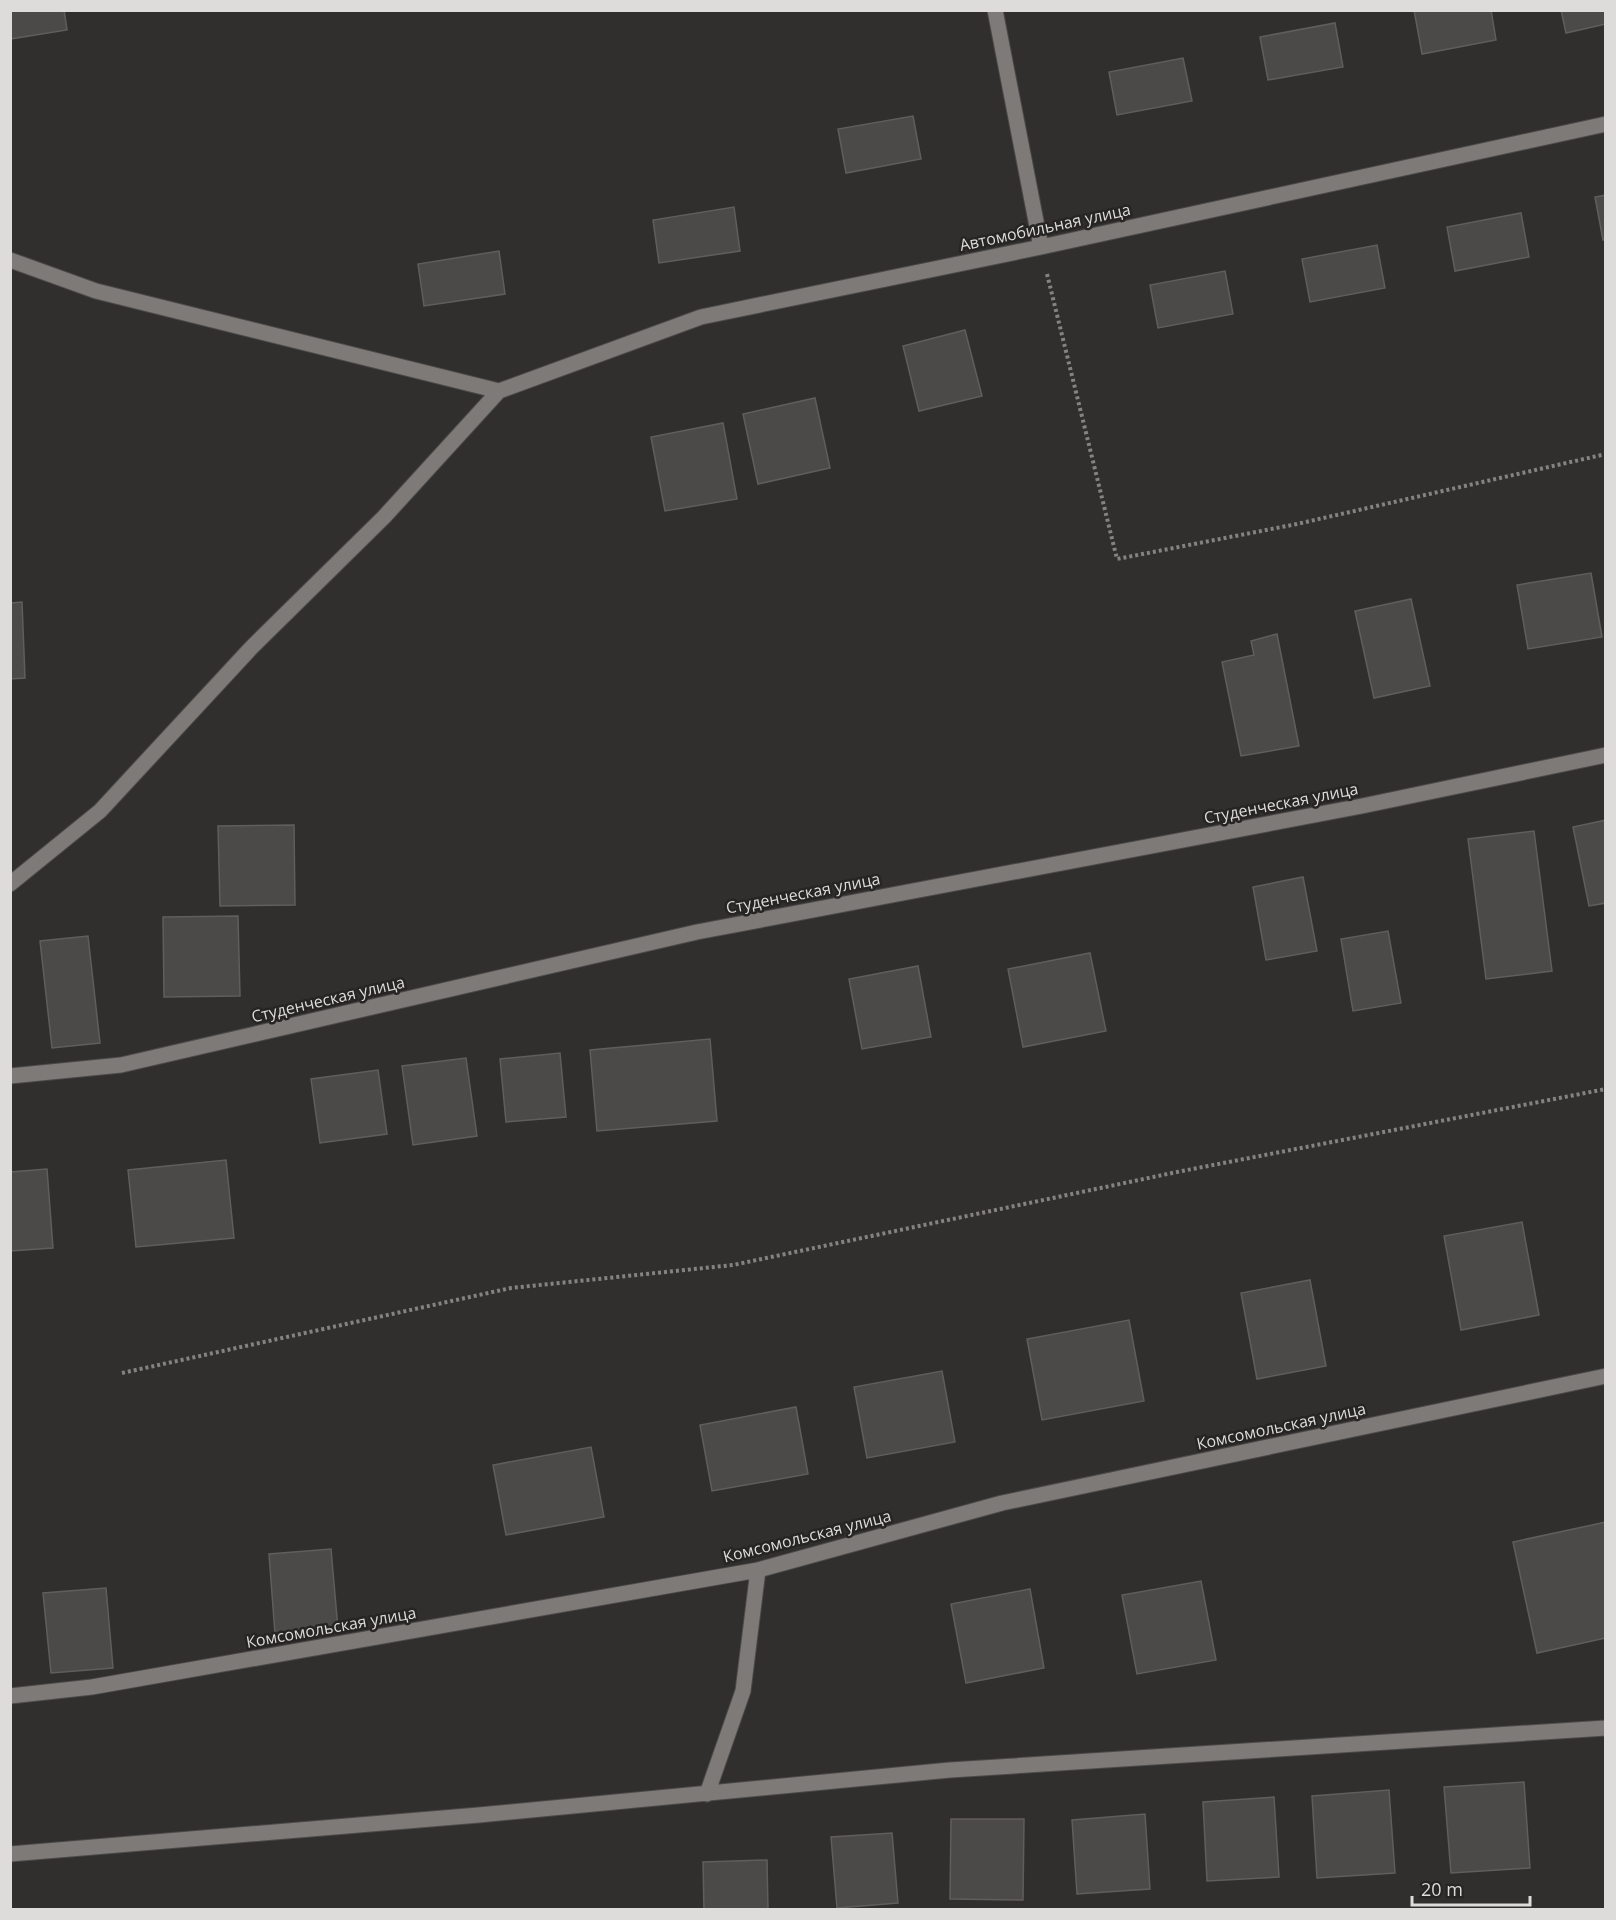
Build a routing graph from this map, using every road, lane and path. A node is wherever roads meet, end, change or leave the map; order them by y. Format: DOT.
graph roads {
  1 [pos="995,10"];
  2 [pos="1605,124"];
  3 [pos="1041,247"];
  4 [pos="10,261"];
  5 [pos="499,391"];
  6 [pos="1605,454"];
  7 [pos="1605,755"];
  8 [pos="10,884"];
  9 [pos="10,1076"];
  10 [pos="1605,1089"];
  11 [pos="122,1373"];
  12 [pos="1605,1376"];
  13 [pos="758,1570"];
  14 [pos="10,1696"];
  15 [pos="1605,1728"];
  16 [pos="707,1794"];
  17 [pos="10,1854"];
  1 -- 3 [label="street"];
  2 -- 3 [label="street, Автомобильная улица"];
  3 -- 5 [label="street, Автомобильная улица"];
  3 -- 6 [label="path"];
  4 -- 5 [label="street"];
  5 -- 8 [label="street"];
  7 -- 9 [label="street, Студенческая улица"];
  10 -- 11 [label="path"];
  12 -- 13 [label="street, Комсомольская улица"];
  13 -- 14 [label="street, Комсомольская улица"];
  13 -- 16 [label="street"];
  15 -- 16 [label="street"];
  16 -- 17 [label="street"];
}
